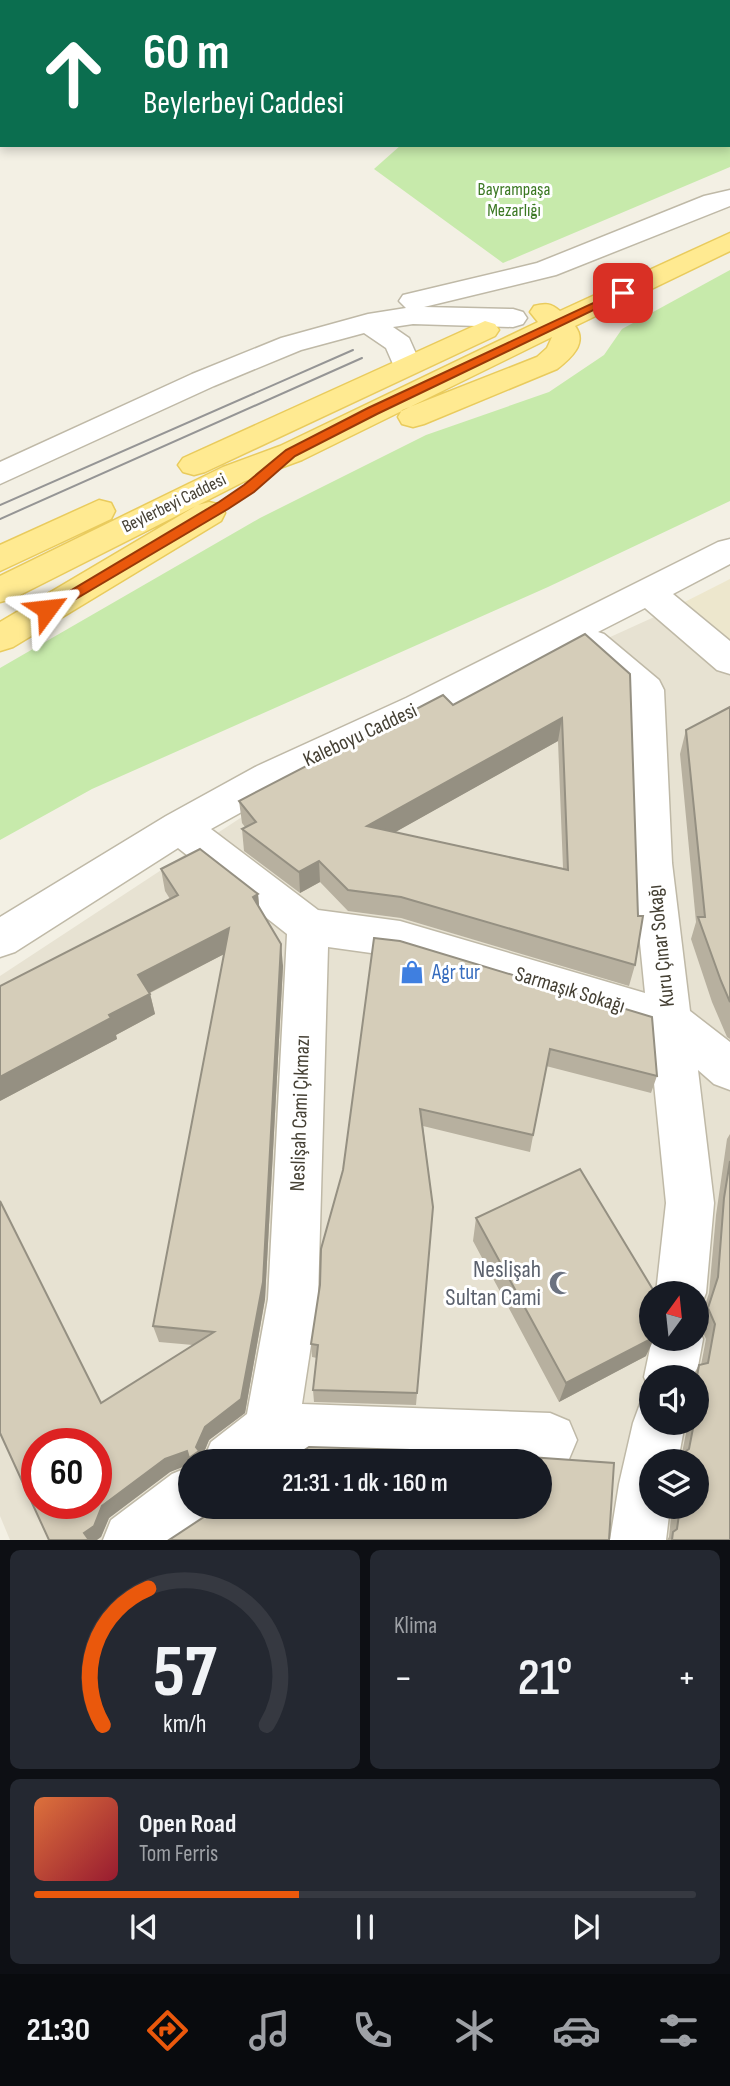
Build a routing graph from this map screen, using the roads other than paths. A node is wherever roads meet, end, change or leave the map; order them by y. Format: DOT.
graph roads {
  1 [pos="730,198"];
  2 [pos="730,212"];
  3 [pos="730,241"];
  4 [pos="451,293"];
  5 [pos="536,317"];
  6 [pos="368,323"];
  7 [pos="291,344"];
  8 [pos="406,365"];
  9 [pos="290,453"];
  10 [pos="0,474"];
  11 [pos="62,529"];
  12 [pos="0,548"];
  13 [pos="730,551"];
  14 [pos="0,559"];
  15 [pos="0,590"];
  16 [pos="649,592"];
  17 [pos="576,630"];
  18 [pos="0,638"];
  19 [pos="730,661"];
  20 [pos="180,827"];
  21 [pos="308,927"];
  22 [pos="0,939"];
  23 [pos="669,1020"];
  24 [pos="730,1069"];
  25 [pos="682,1281"];
  26 [pos="271,1429"];
  27 [pos="656,1435"];
  28 [pos="550,1440"];
  29 [pos="245,1449"];
  30 [pos="178,1503"];
  31 [pos="131,1540"];
  32 [pos="639,1540"];
  1 -- 4 [label="street"];
  2 -- 5 [label="main road, Beylerbeyi Caddesi"];
  3 -- 5 [label="main road, Beylerbeyi Caddesi"];
  4 -- 5 [label="street"];
  4 -- 7 [label="street"];
  5 -- 6 [label="street"];
  5 -- 8 [label="main road, Beylerbeyi Caddesi"];
  5 -- 9 [label="main road, Beylerbeyi Caddesi"];
  6 -- 7 [label="street"];
  6 -- 8 [label="street"];
  7 -- 10 [label="street"];
  8 -- 11 [label="main road, Beylerbeyi Caddesi"];
  9 -- 15 [label="main road, Beylerbeyi Caddesi"];
  9 -- 18 [label="main road"];
  11 -- 12 [label="main road"];
  11 -- 14 [label="main road, Beylerbeyi Caddesi"];
  13 -- 16 [label="street, Kaleboyu Caddesi"];
  16 -- 17 [label="street, Kaleboyu Caddesi"];
  16 -- 19 [label="street"];
  17 -- 20 [label="street, Kaleboyu Caddesi"];
  17 -- 23 [label="street, Kuru Çınar Sokağı"];
  20 -- 21 [label="street"];
  20 -- 22 [label="street, Kaleboyu Caddesi"];
  21 -- 23 [label="street, Sarmaşık Sokağı"];
  21 -- 26 [label="street, Neslişah Cami Çıkmazı"];
  23 -- 24 [label="street, Sarmaşık Sokağı"];
  23 -- 25 [label="street, Kuru Çınar Sokağı"];
  26 -- 28 [label="street"];
  26 -- 29 [label="street"];
  27 -- 32 [label="street"];
  30 -- 31 [label="street"];
}
